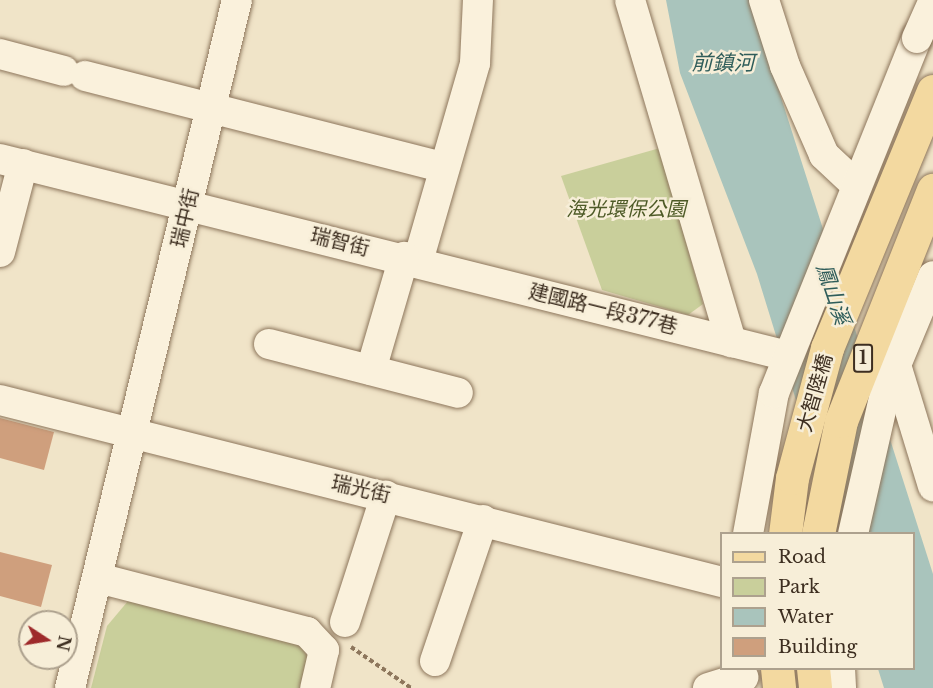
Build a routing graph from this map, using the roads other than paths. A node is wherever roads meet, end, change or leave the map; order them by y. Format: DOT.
graph roads {
  1 [pos="237,0"];
  2 [pos="478,0"];
  3 [pos="630,0"];
  4 [pos="764,0"];
  5 [pos="933,2"];
  6 [pos="0,54"];
  7 [pos="933,91"];
  8 [pos="211,108"];
  9 [pos="11,161"];
  10 [pos="442,167"];
  11 [pos="933,190"];
  12 [pos="852,198"];
  13 [pos="188,204"];
  14 [pos="0,252"];
  15 [pos="411,259"];
  16 [pos="933,276"];
  17 [pos="731,342"];
  18 [pos="270,344"];
  19 [pos="790,349"];
  20 [pos="371,370"];
  21 [pos="891,377"];
  22 [pos="458,393"];
  23 [pos="0,400"];
  24 [pos="134,436"];
  25 [pos="933,486"];
  26 [pos="386,495"];
  27 [pos="483,520"];
  28 [pos="748,532"];
  29 [pos="784,532"];
  30 [pos="818,532"];
  31 [pos="853,532"];
  32 [pos="98,578"];
  33 [pos="720,581"];
  34 [pos="345,633"];
  35 [pos="435,662"];
  36 [pos="777,670"];
  37 [pos="813,670"];
  38 [pos="840,670"];
  39 [pos="744,678"];
  40 [pos="70,688"];
  41 [pos="315,688"];
  42 [pos="708,688"];
  43 [pos="779,688"];
  44 [pos="814,688"];
  45 [pos="841,688"];
  1 -- 8 [label="street, 瑞中街"];
  2 -- 10 [label="street"];
  3 -- 17 [label="street"];
  4 -- 12 [label="street"];
  5 -- 12 [label="street, bridge"];
  6 -- 8 [label="street"];
  7 -- 29 [label="main road, 大智陸橋 / 1"];
  8 -- 10 [label="street"];
  8 -- 13 [label="street, 瑞中街"];
  9 -- 13 [label="street, 瑞智街"];
  9 -- 14 [label="street"];
  10 -- 15 [label="street"];
  11 -- 30 [label="main road, 大智陸橋 / 1"];
  12 -- 19 [label="street"];
  13 -- 15 [label="street, 瑞智街"];
  13 -- 24 [label="street, 瑞中街"];
  15 -- 17 [label="street, 建國路一段377巷"];
  15 -- 20 [label="street"];
  16 -- 21 [label="street"];
  17 -- 19 [label="street, 建國路一段377巷"];
  18 -- 20 [label="street"];
  19 -- 28 [label="street"];
  20 -- 22 [label="street"];
  21 -- 25 [label="street"];
  21 -- 31 [label="street"];
  23 -- 24 [label="street, 瑞光街"];
  24 -- 26 [label="street, 瑞光街"];
  24 -- 32 [label="street, 瑞中街"];
  26 -- 27 [label="street, 瑞光街"];
  26 -- 34 [label="street"];
  27 -- 33 [label="street, 瑞光街"];
  27 -- 35 [label="street"];
  32 -- 40 [label="street, 瑞中街"];
  32 -- 41 [label="street"];
  36 -- 43 [label="main road"];
  37 -- 44 [label="main road"];
  38 -- 45 [label="street"];
  39 -- 42 [label="street"];
}
